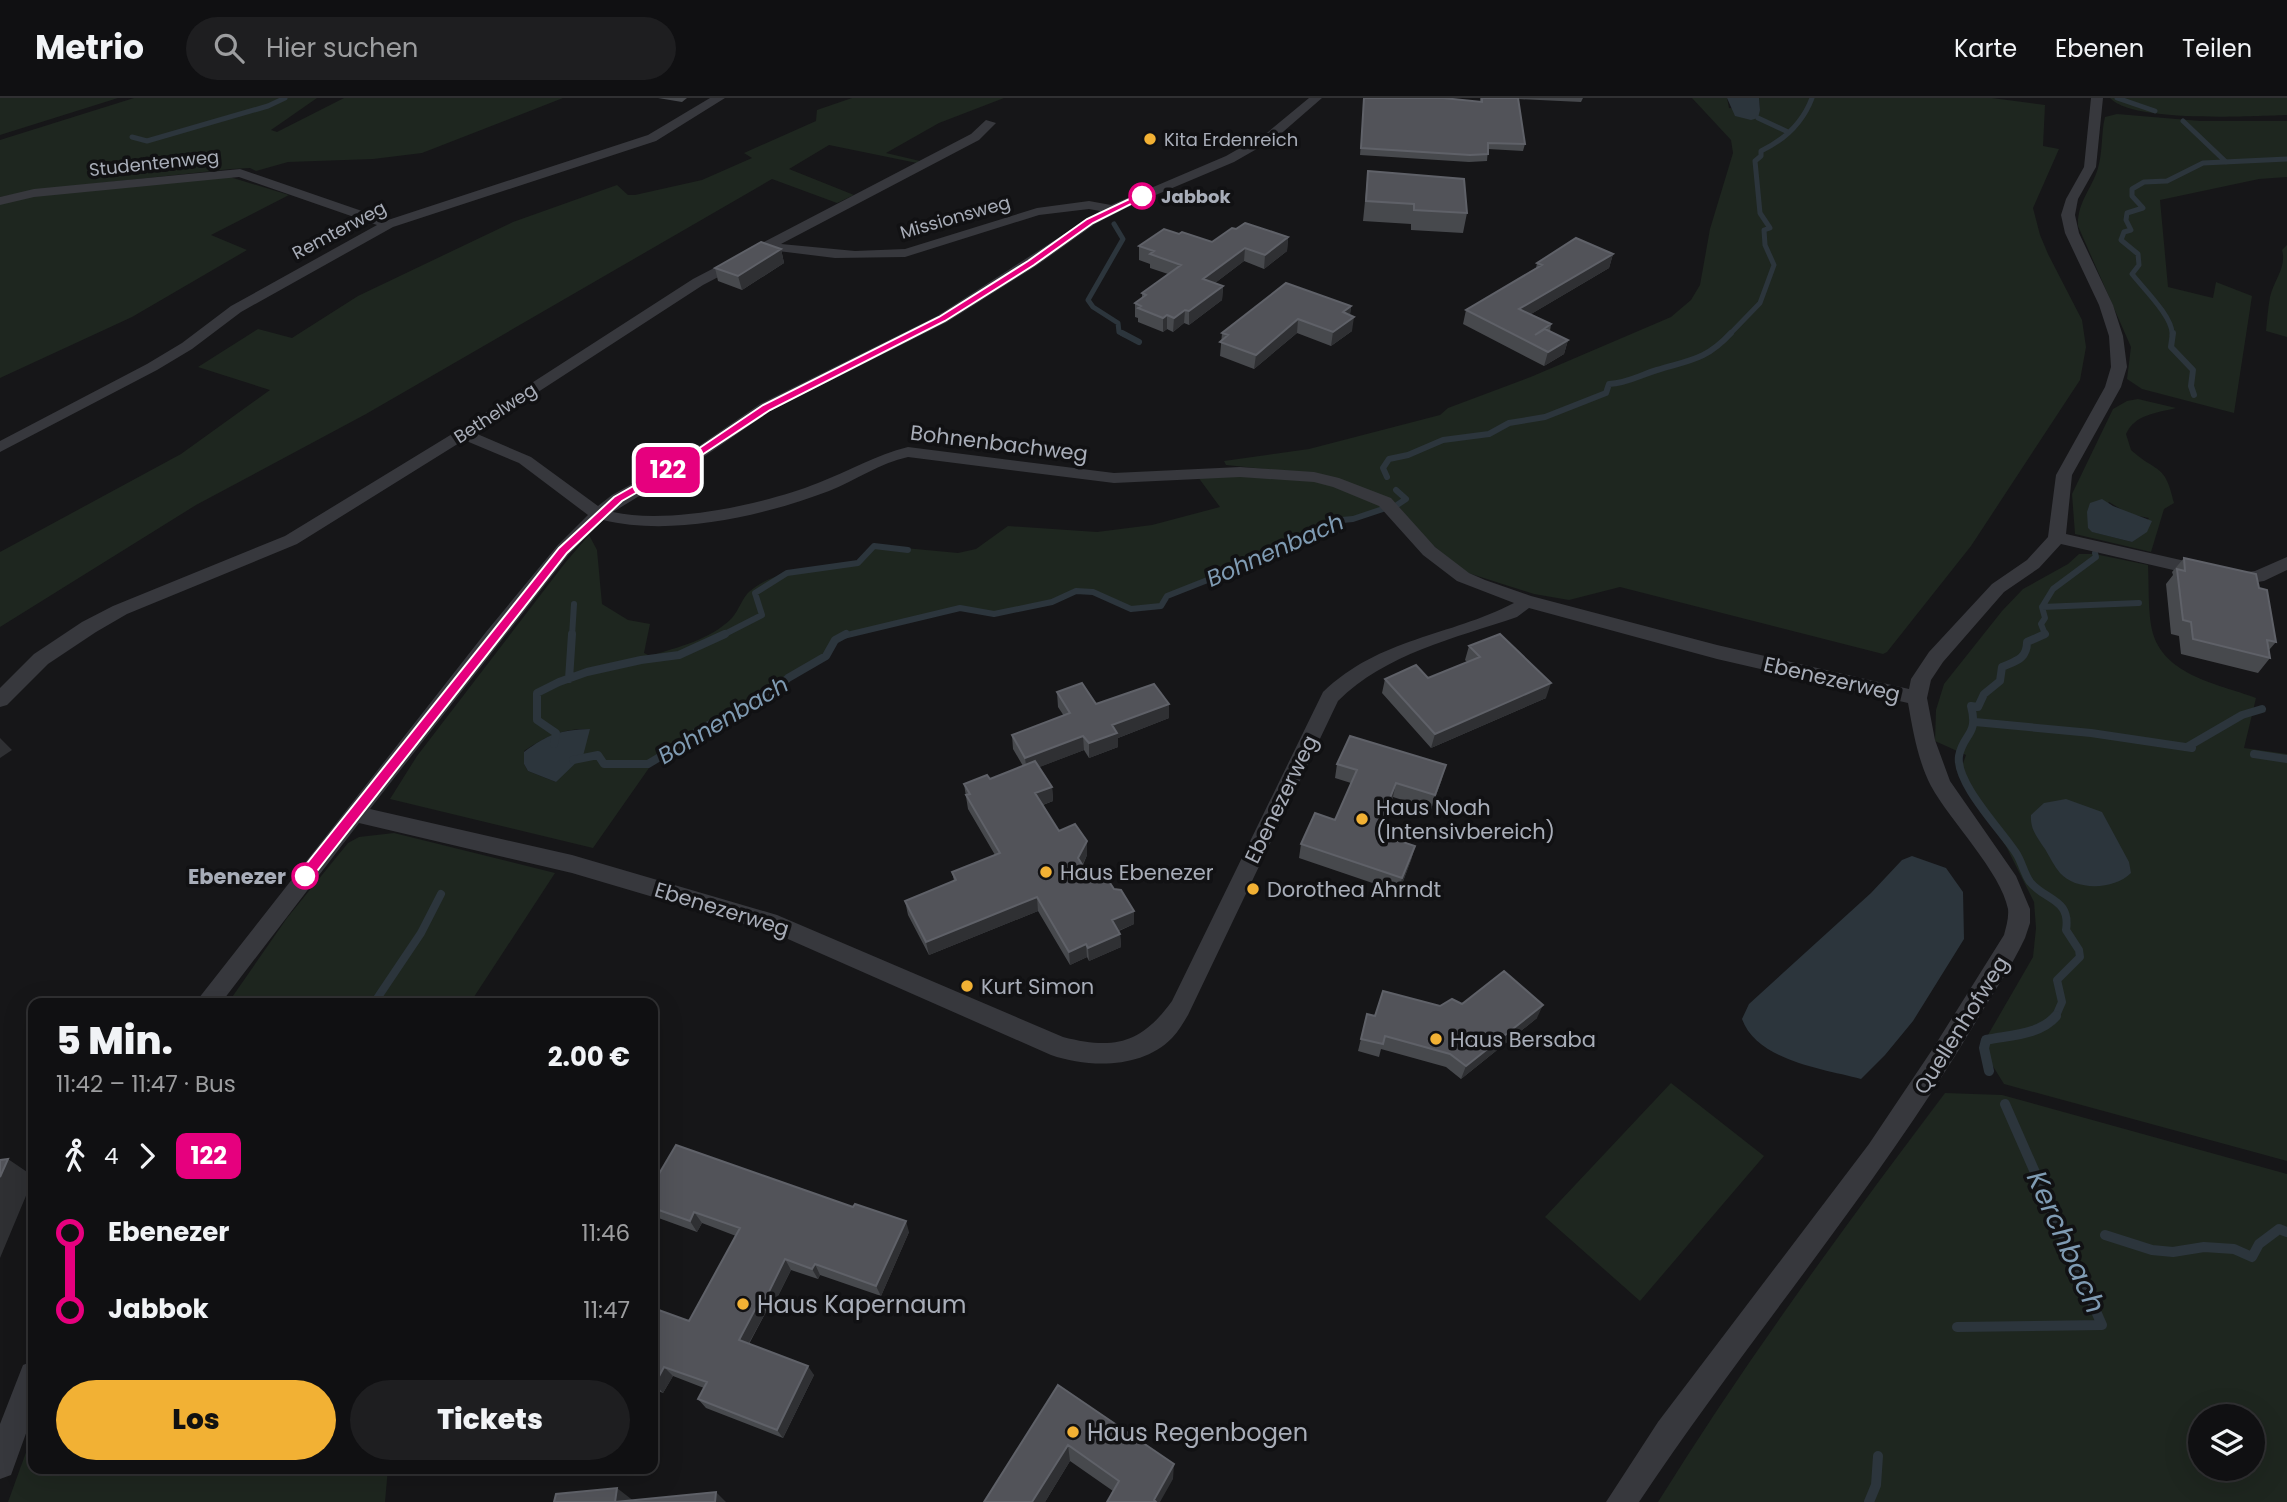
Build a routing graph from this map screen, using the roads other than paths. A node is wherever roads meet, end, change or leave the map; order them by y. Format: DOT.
graph roads {
  1 [pos="719,98"];
  2 [pos="1316,98"];
  3 [pos="2097,98"];
  4 [pos="990,123"];
  5 [pos="0,201"];
  6 [pos="1111,209"];
  7 [pos="388,224"];
  8 [pos="766,245"];
  9 [pos="463,434"];
  10 [pos="0,447"];
  11 [pos="599,514"];
  12 [pos="2057,538"];
  13 [pos="2287,563"];
  14 [pos="1525,601"];
  15 [pos="1917,698"];
  16 [pos="0,700"];
  17 [pos="354,814"];
  18 [pos="211,998"];
  19 [pos="28,1388"];
  20 [pos="0,1464"];
  21 [pos="1621,1502"];
  1 -- 7 [label="street, Remterweg"];
  2 -- 6 [label="street"];
  3 -- 12 [label="street"];
  4 -- 8 [label="street, Bethelweg"];
  5 -- 7 [label="street, Studentenweg"];
  6 -- 8 [label="street, Missionsweg"];
  6 -- 11 [label="street"];
  7 -- 10 [label="street, Remterweg"];
  8 -- 9 [label="street, Bethelweg"];
  9 -- 11 [label="street, Bohnenbachweg"];
  9 -- 16 [label="street, Bethelweg"];
  11 -- 14 [label="street, Bohnenbachweg"];
  11 -- 17 [label="street"];
  12 -- 13 [label="street"];
  12 -- 15 [label="street"];
  14 -- 15 [label="street, Ebenezerweg"];
  14 -- 17 [label="street, Ebenezerweg"];
  15 -- 21 [label="street, Quellenhofweg"];
  17 -- 18 [label="street"];
  19 -- 20 [label="street"];
}
